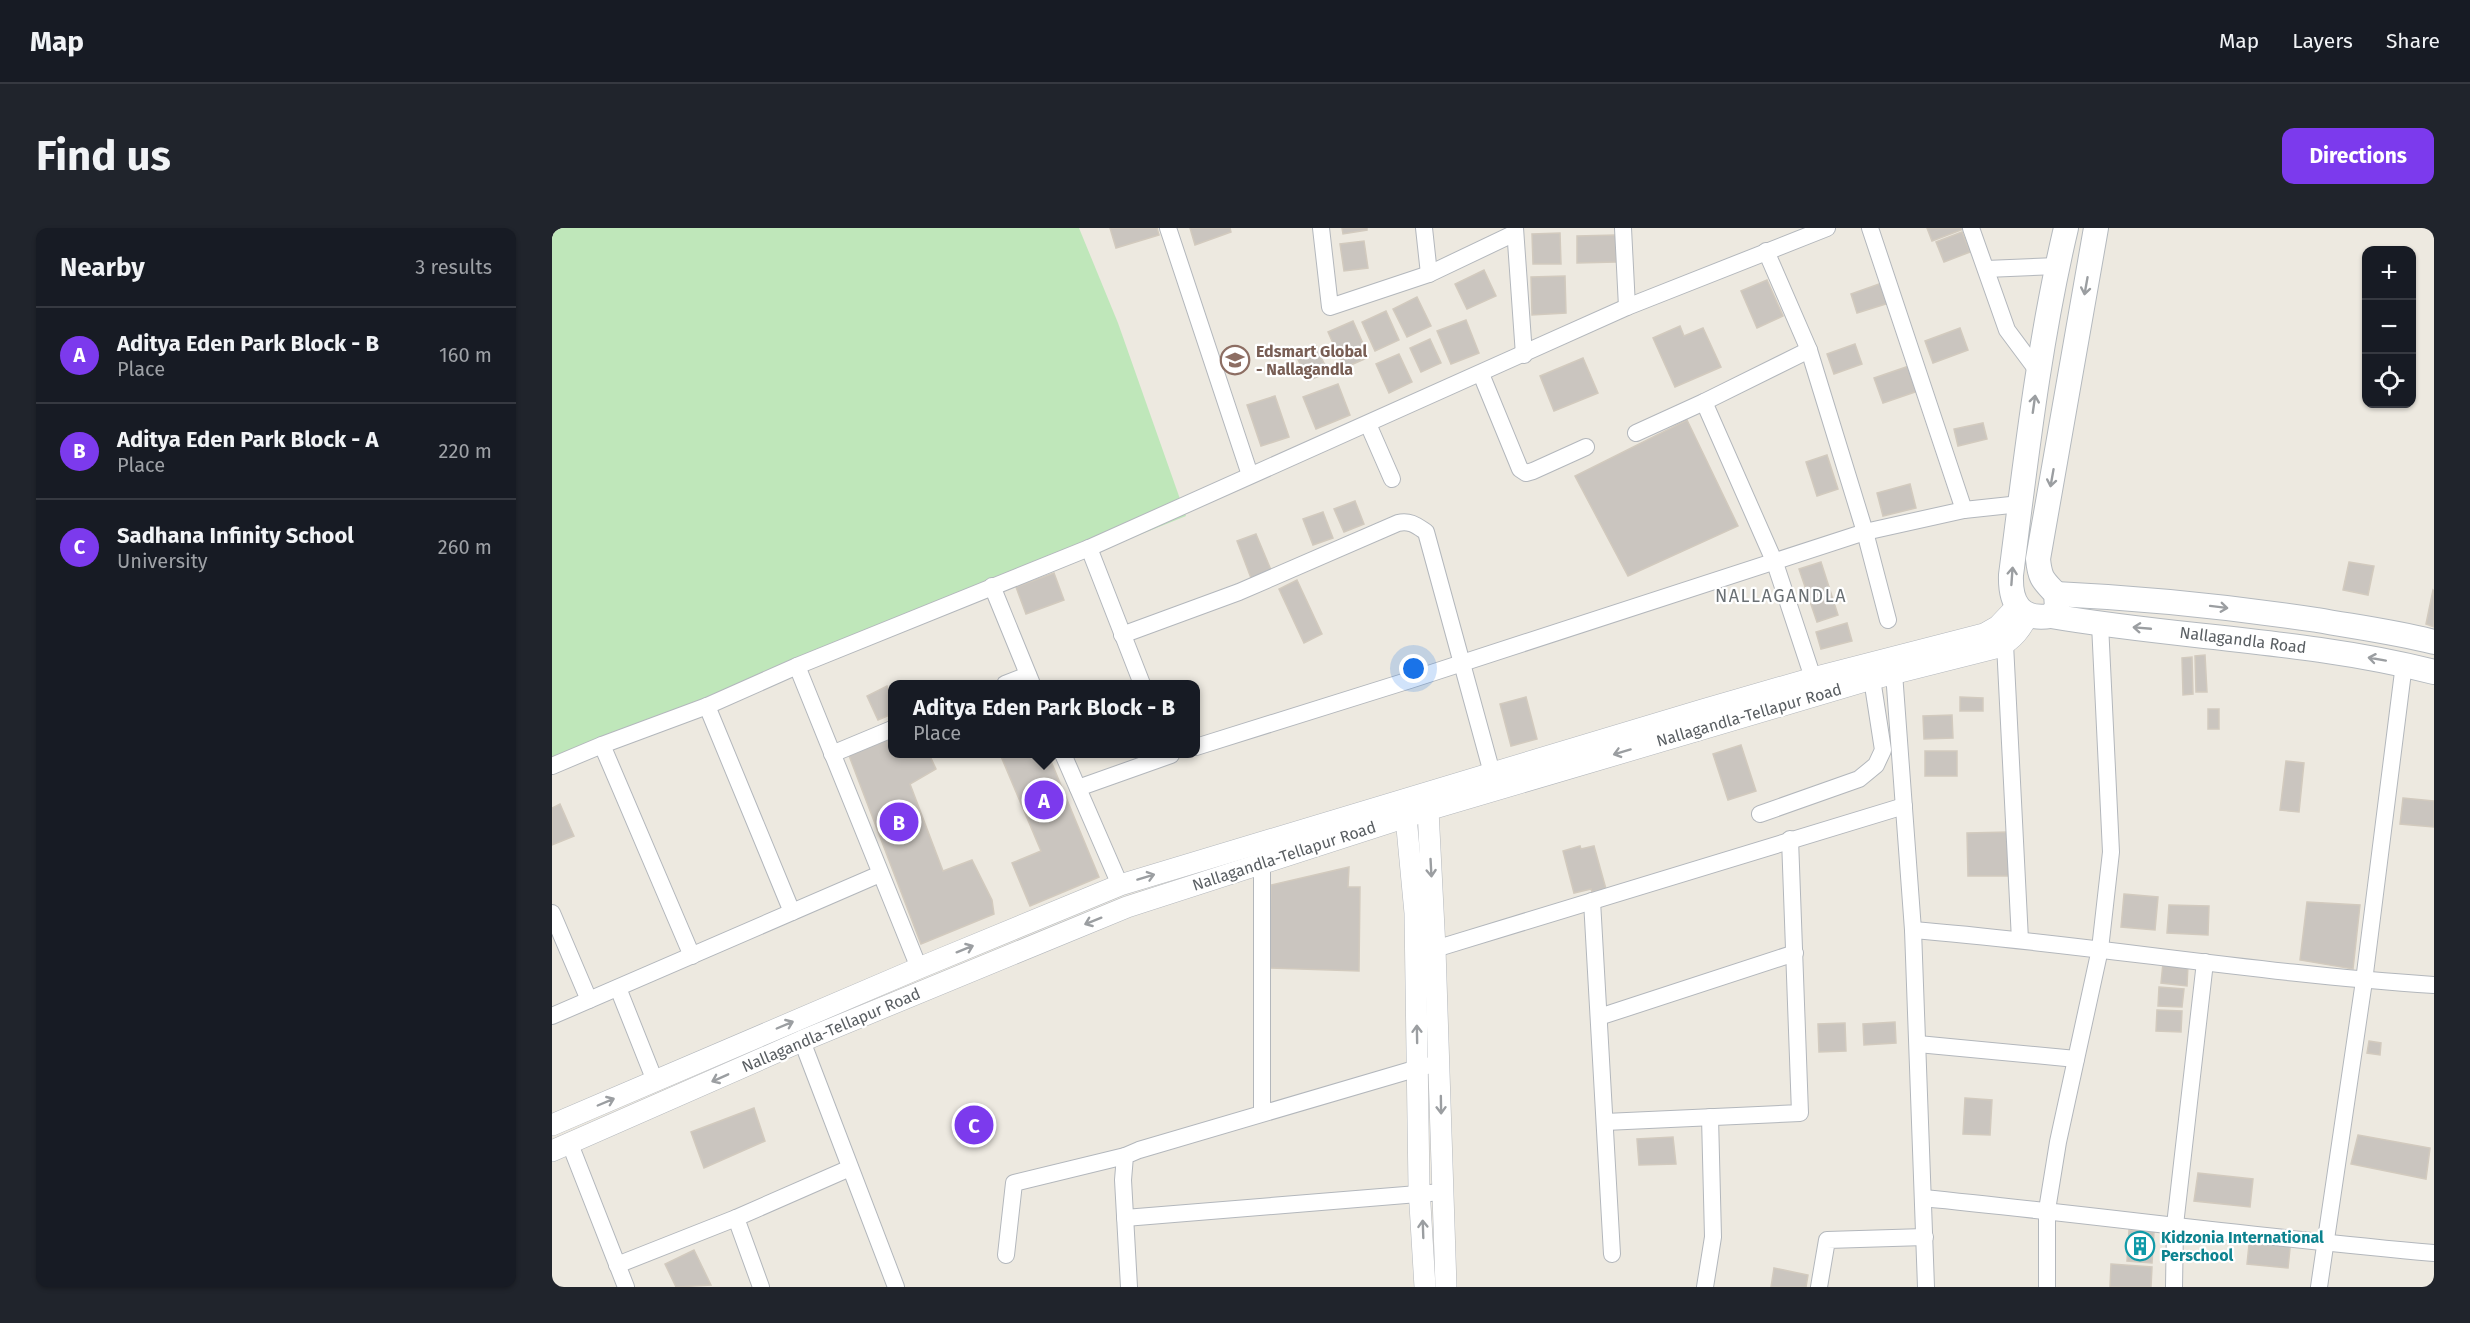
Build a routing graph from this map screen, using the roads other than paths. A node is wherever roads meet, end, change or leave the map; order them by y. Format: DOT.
graph roads {
  1 [pos="1168,228"];
  2 [pos="1320,228"];
  3 [pos="1424,228"];
  4 [pos="1623,228"];
  5 [pos="1827,228"];
  6 [pos="1870,228"];
  7 [pos="1971,228"];
  8 [pos="2066,228"];
  9 [pos="2096,228"];
  10 [pos="1515,231"];
  11 [pos="1766,251"];
  12 [pos="2057,266"];
  13 [pos="1986,269"];
  14 [pos="1429,274"];
  15 [pos="1627,307"];
  16 [pos="1809,350"];
  17 [pos="1524,355"];
  18 [pos="2039,373"];
  19 [pos="1481,374"];
  20 [pos="1704,402"];
  21 [pos="1368,424"];
  22 [pos="1636,433"];
  23 [pos="1586,447"];
  24 [pos="1250,476"];
  25 [pos="1392,479"];
  26 [pos="2020,504"];
  27 [pos="1964,510"];
  28 [pos="1865,532"];
  29 [pos="1089,548"];
  30 [pos="1775,563"];
  31 [pos="992,586"];
  32 [pos="2038,607"];
  33 [pos="1888,620"];
  34 [pos="2100,624"];
  35 [pos="1122,635"];
  36 [pos="2434,642"];
  37 [pos="2005,644"];
  38 [pos="1463,662"];
  39 [pos="2404,664"];
  40 [pos="798,666"];
  41 [pos="2434,672"];
  42 [pos="1894,673"];
  43 [pos="1813,678"];
  44 [pos="1872,679"];
  45 [pos="1030,680"];
  46 [pos="1140,680"];
  47 [pos="707,706"];
  48 [pos="1705,718"];
  49 [pos="888,731"];
  50 [pos="602,745"];
  51 [pos="1200,746"];
  52 [pos="832,753"];
  53 [pos="1065,758"];
  54 [pos="1161,758"];
  55 [pos="552,766"];
  56 [pos="1492,773"];
  57 [pos="1078,788"];
  58 [pos="1904,806"];
  59 [pos="1428,810"];
  60 [pos="1760,814"];
  61 [pos="1406,817"];
  62 [pos="1790,839"];
  63 [pos="1262,863"];
  64 [pos="880,874"];
  65 [pos="1120,885"];
  66 [pos="1592,901"];
  67 [pos="792,912"];
  68 [pos="552,913"];
  69 [pos="1913,930"];
  70 [pos="2020,940"];
  71 [pos="1435,949"];
  72 [pos="2100,949"];
  73 [pos="1795,953"];
  74 [pos="692,956"];
  75 [pos="2205,962"];
  76 [pos="919,968"];
  77 [pos="2364,981"];
  78 [pos="2434,985"];
  79 [pos="618,988"];
  80 [pos="589,1000"];
  81 [pos="552,1016"];
  82 [pos="1599,1017"];
  83 [pos="802,1041"];
  84 [pos="1918,1044"];
  85 [pos="2076,1059"];
  86 [pos="1440,1063"];
  87 [pos="1418,1068"];
  88 [pos="655,1081"];
  89 [pos="1262,1113"];
  90 [pos="1710,1118"];
  91 [pos="1605,1122"];
  92 [pos="552,1125"];
  93 [pos="561,1148"];
  94 [pos="1125,1156"];
  95 [pos="850,1168"];
  96 [pos="1442,1192"];
  97 [pos="1421,1194"];
  98 [pos="1923,1198"];
  99 [pos="2047,1210"];
  100 [pos="736,1218"];
  101 [pos="1125,1218"];
  102 [pos="2175,1226"];
  103 [pos="1925,1237"];
  104 [pos="2325,1244"];
  105 [pos="2434,1253"];
  106 [pos="1612,1254"];
  107 [pos="1006,1255"];
  108 [pos="617,1265"];
  109 [pos="626,1287"];
  110 [pos="761,1287"];
  111 [pos="896,1287"];
  112 [pos="1129,1287"];
  113 [pos="1425,1287"];
  114 [pos="1446,1287"];
  115 [pos="1705,1287"];
  116 [pos="1819,1287"];
  117 [pos="1926,1287"];
  118 [pos="2047,1287"];
  119 [pos="2174,1287"];
  120 [pos="2319,1287"];
  1 -- 24 [label="street"];
  2 -- 14 [label="street"];
  3 -- 14 [label="street"];
  4 -- 15 [label="street"];
  5 -- 11 [label="street"];
  6 -- 27 [label="street"];
  7 -- 13 [label="street"];
  8 -- 12 [label="main road"];
  9 -- 32 [label="main road, one-way"];
  10 -- 14 [label="street"];
  10 -- 17 [label="street"];
  11 -- 15 [label="street"];
  11 -- 16 [label="street"];
  12 -- 13 [label="street"];
  12 -- 18 [label="main road"];
  13 -- 18 [label="street"];
  15 -- 17 [label="street"];
  16 -- 20 [label="street"];
  16 -- 28 [label="street"];
  17 -- 19 [label="street"];
  26 -- 18 [label="main road, one-way"];
  19 -- 21 [label="street"];
  19 -- 23 [label="street"];
  20 -- 22 [label="street"];
  20 -- 30 [label="street"];
  21 -- 24 [label="street"];
  21 -- 25 [label="street"];
  24 -- 29 [label="street"];
  26 -- 27 [label="street"];
  32 -- 26 [label="main road, one-way"];
  27 -- 28 [label="street"];
  28 -- 30 [label="street"];
  28 -- 33 [label="street"];
  29 -- 31 [label="street"];
  29 -- 35 [label="street"];
  30 -- 38 [label="street"];
  30 -- 43 [label="street"];
  31 -- 40 [label="street"];
  31 -- 45 [label="street"];
  32 -- 34 [label="main road, Nallagandla Road"];
  32 -- 36 [label="main road, Nallagandla Road, one-way"];
  32 -- 37 [label="street"];
  32 -- 43 [label="street, Nallagandla-Tellapur Road"];
  39 -- 34 [label="main road, Nallagandla Road, one-way"];
  34 -- 72 [label="street"];
  35 -- 38 [label="street"];
  35 -- 46 [label="street"];
  37 -- 42 [label="street, Nallagandla-Tellapur Road"];
  37 -- 70 [label="street"];
  38 -- 51 [label="street"];
  38 -- 56 [label="street"];
  39 -- 41 [label="main road, Nallagandla Road"];
  39 -- 77 [label="street"];
  40 -- 47 [label="street"];
  40 -- 52 [label="street"];
  42 -- 44 [label="street, Nallagandla-Tellapur Road"];
  42 -- 58 [label="street"];
  43 -- 48 [label="street, Nallagandla-Tellapur Road"];
  44 -- 48 [label="street, Nallagandla-Tellapur Road"];
  44 -- 60 [label="street"];
  47 -- 50 [label="street"];
  47 -- 67 [label="street"];
  48 -- 56 [label="street, Nallagandla-Tellapur Road"];
  48 -- 59 [label="street, Nallagandla-Tellapur Road, one-way"];
  49 -- 52 [label="street"];
  50 -- 55 [label="street"];
  50 -- 74 [label="street"];
  52 -- 64 [label="street"];
  53 -- 57 [label="street"];
  54 -- 57 [label="street"];
  65 -- 56 [label="street, Nallagandla-Tellapur Road, one-way"];
  57 -- 65 [label="street"];
  58 -- 62 [label="street"];
  58 -- 69 [label="street"];
  59 -- 61 [label="street, Nallagandla-Tellapur Road"];
  59 -- 71 [label="street, one-way"];
  61 -- 63 [label="street, Nallagandla-Tellapur Road"];
  87 -- 61 [label="street, one-way"];
  62 -- 66 [label="street"];
  62 -- 73 [label="street"];
  63 -- 83 [label="street, Nallagandla-Tellapur Road, one-way"];
  63 -- 89 [label="street"];
  64 -- 67 [label="street"];
  64 -- 76 [label="street"];
  76 -- 65 [label="street, Nallagandla-Tellapur Road, one-way"];
  66 -- 71 [label="street"];
  66 -- 82 [label="street"];
  67 -- 74 [label="street"];
  68 -- 80 [label="street"];
  69 -- 70 [label="street"];
  69 -- 84 [label="street"];
  70 -- 72 [label="street"];
  71 -- 86 [label="street"];
  72 -- 75 [label="street"];
  72 -- 85 [label="street"];
  73 -- 82 [label="street"];
  73 -- 90 [label="street"];
  74 -- 79 [label="street"];
  75 -- 77 [label="street"];
  75 -- 102 [label="street"];
  88 -- 76 [label="street, Nallagandla-Tellapur Road, one-way"];
  77 -- 78 [label="street"];
  77 -- 104 [label="street"];
  79 -- 80 [label="street"];
  79 -- 88 [label="street"];
  80 -- 81 [label="street"];
  82 -- 91 [label="street"];
  83 -- 93 [label="street, Nallagandla-Tellapur Road, one-way"];
  83 -- 95 [label="street"];
  84 -- 85 [label="street"];
  84 -- 98 [label="street"];
  85 -- 99 [label="street"];
  86 -- 87 [label="street"];
  86 -- 96 [label="street, one-way"];
  87 -- 89 [label="street"];
  87 -- 97 [label="street"];
  92 -- 88 [label="street, Nallagandla-Tellapur Road, one-way"];
  89 -- 94 [label="street"];
  90 -- 91 [label="street"];
  90 -- 115 [label="street"];
  91 -- 106 [label="street"];
  93 -- 108 [label="street"];
  94 -- 101 [label="street"];
  94 -- 107 [label="street"];
  95 -- 100 [label="street"];
  95 -- 111 [label="street"];
  96 -- 97 [label="street"];
  96 -- 114 [label="street"];
  97 -- 101 [label="street"];
  113 -- 97 [label="street, one-way"];
  98 -- 99 [label="street"];
  98 -- 103 [label="street"];
  99 -- 102 [label="street"];
  99 -- 118 [label="street"];
  100 -- 108 [label="street"];
  100 -- 110 [label="street"];
  101 -- 112 [label="street"];
  102 -- 104 [label="street"];
  102 -- 119 [label="street"];
  103 -- 116 [label="street"];
  103 -- 117 [label="street"];
  104 -- 105 [label="street"];
  104 -- 120 [label="street"];
  108 -- 109 [label="street"];
}
